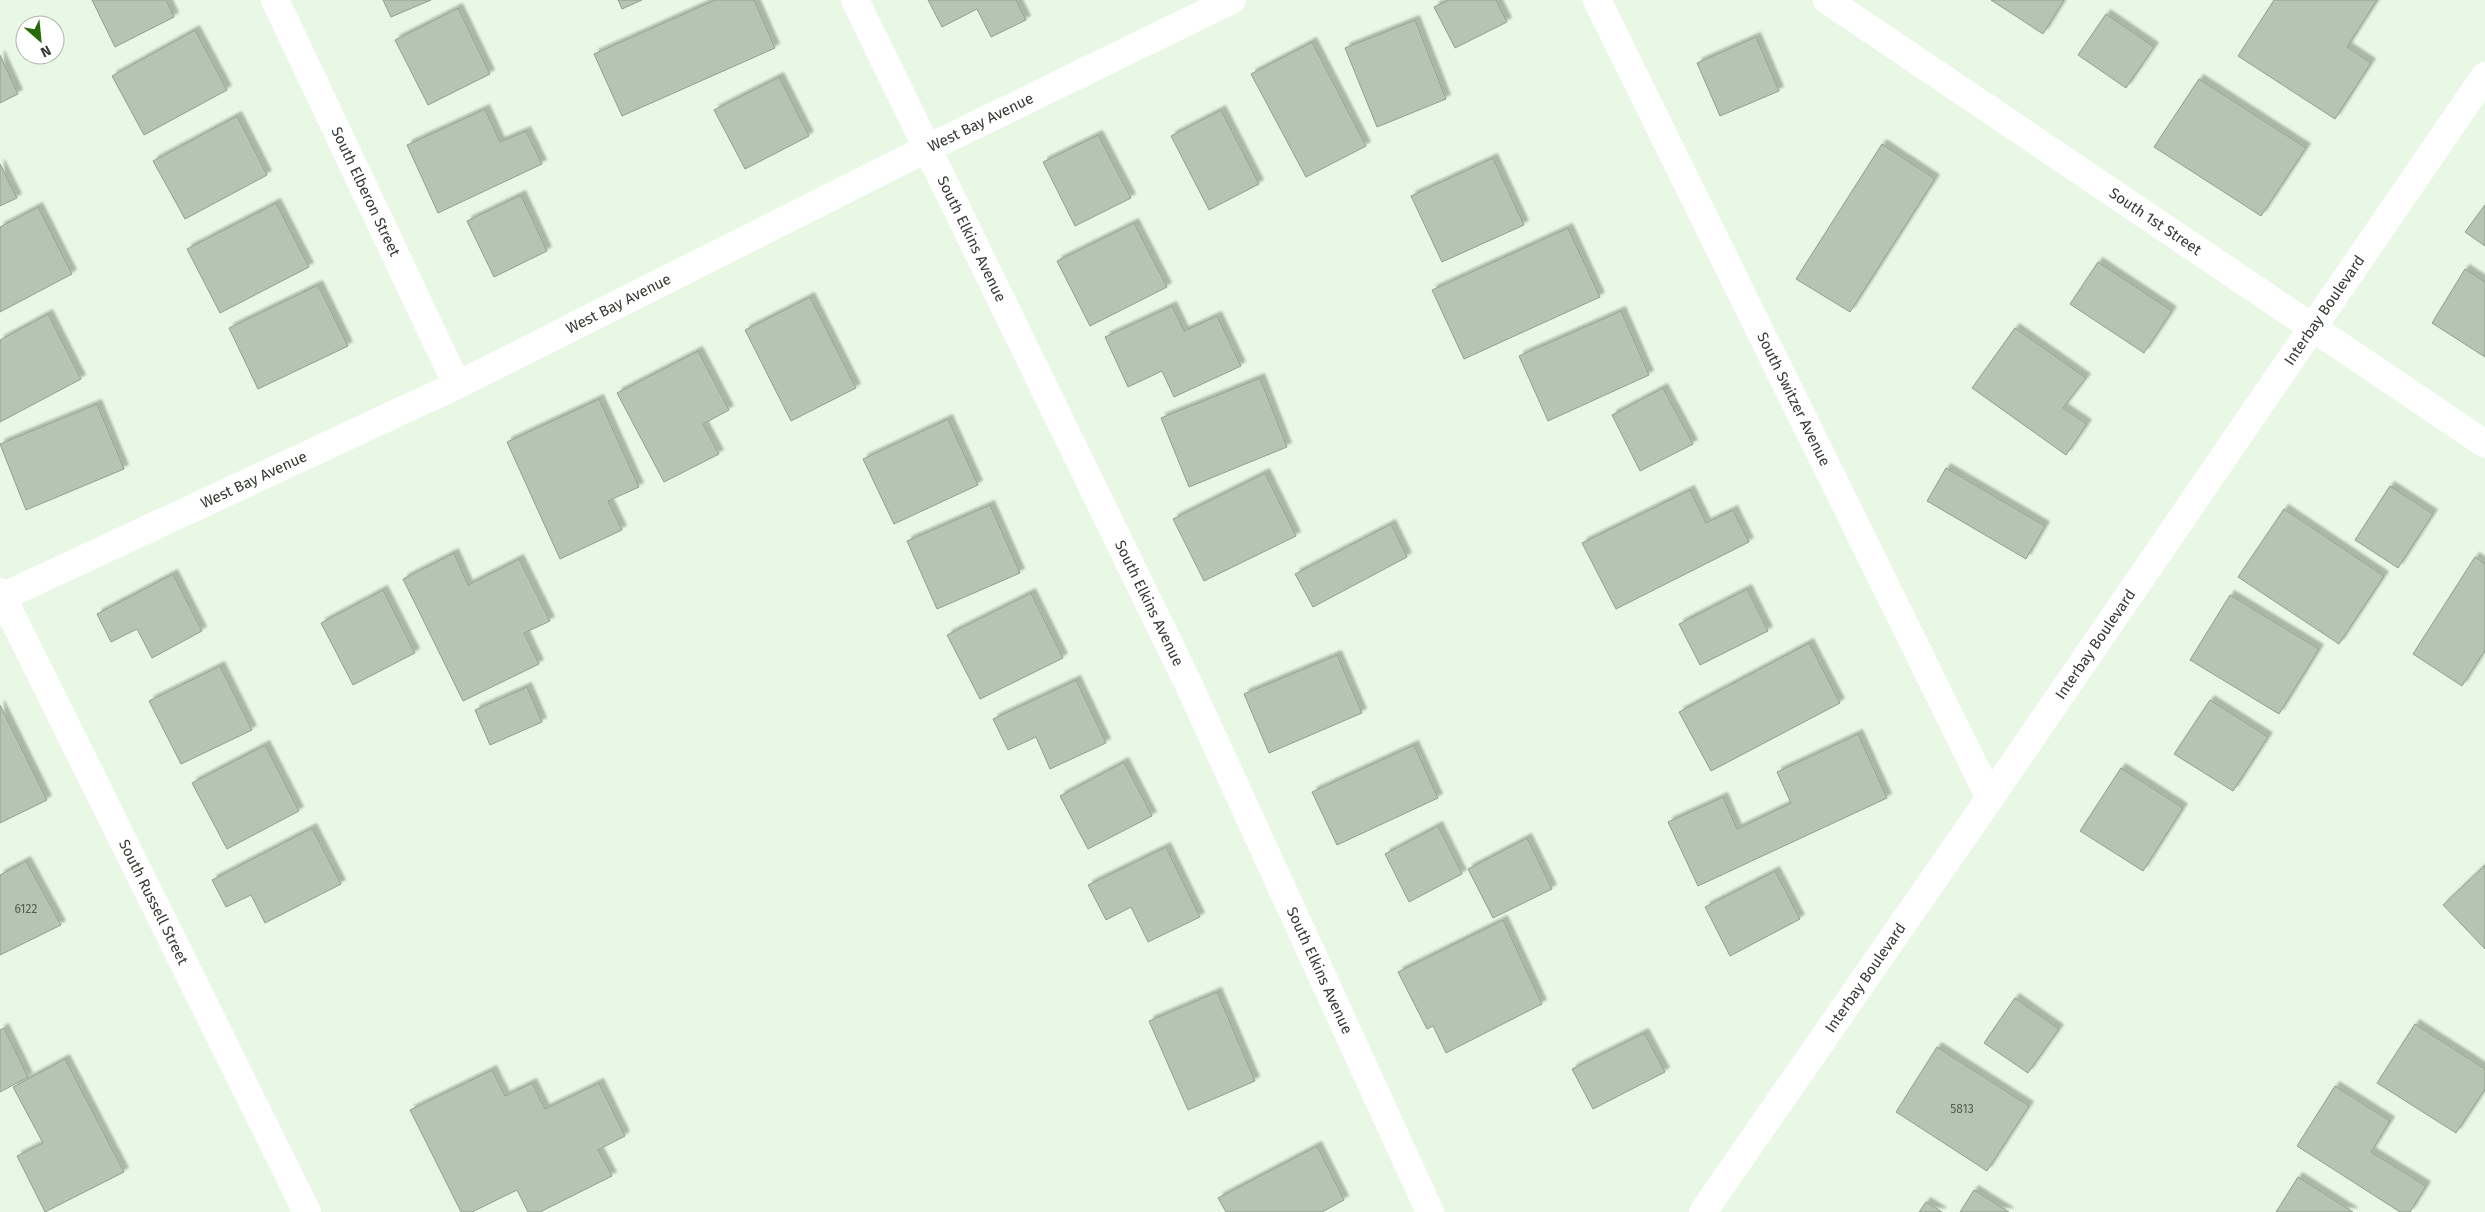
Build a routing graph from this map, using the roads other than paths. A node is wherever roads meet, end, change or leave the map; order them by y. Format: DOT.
graph roads {
  1 [pos="275,0"];
  2 [pos="855,0"];
  3 [pos="1232,0"];
  4 [pos="1597,0"];
  5 [pos="1827,0"];
  6 [pos="2485,76"];
  7 [pos="926,149"];
  8 [pos="2312,328"];
  9 [pos="457,385"];
  10 [pos="2485,444"];
  11 [pos="1,596"];
  12 [pos="1990,798"];
  13 [pos="307,1212"];
  14 [pos="1430,1212"];
  15 [pos="1703,1212"];
  1 -- 9 [label="street, South Elberon Street"];
  2 -- 7 [label="street, South Elkins Avenue"];
  3 -- 7 [label="street, West Bay Avenue"];
  4 -- 12 [label="street, South Switzer Avenue"];
  5 -- 8 [label="street, South 1st Street"];
  6 -- 8 [label="street, Interbay Boulevard"];
  7 -- 9 [label="street, West Bay Avenue"];
  7 -- 14 [label="street, South Elkins Avenue"];
  8 -- 10 [label="street, South 1st Street"];
  8 -- 12 [label="street, Interbay Boulevard"];
  9 -- 11 [label="street, West Bay Avenue"];
  11 -- 13 [label="street, South Russell Street"];
  12 -- 15 [label="street, Interbay Boulevard"];
}
